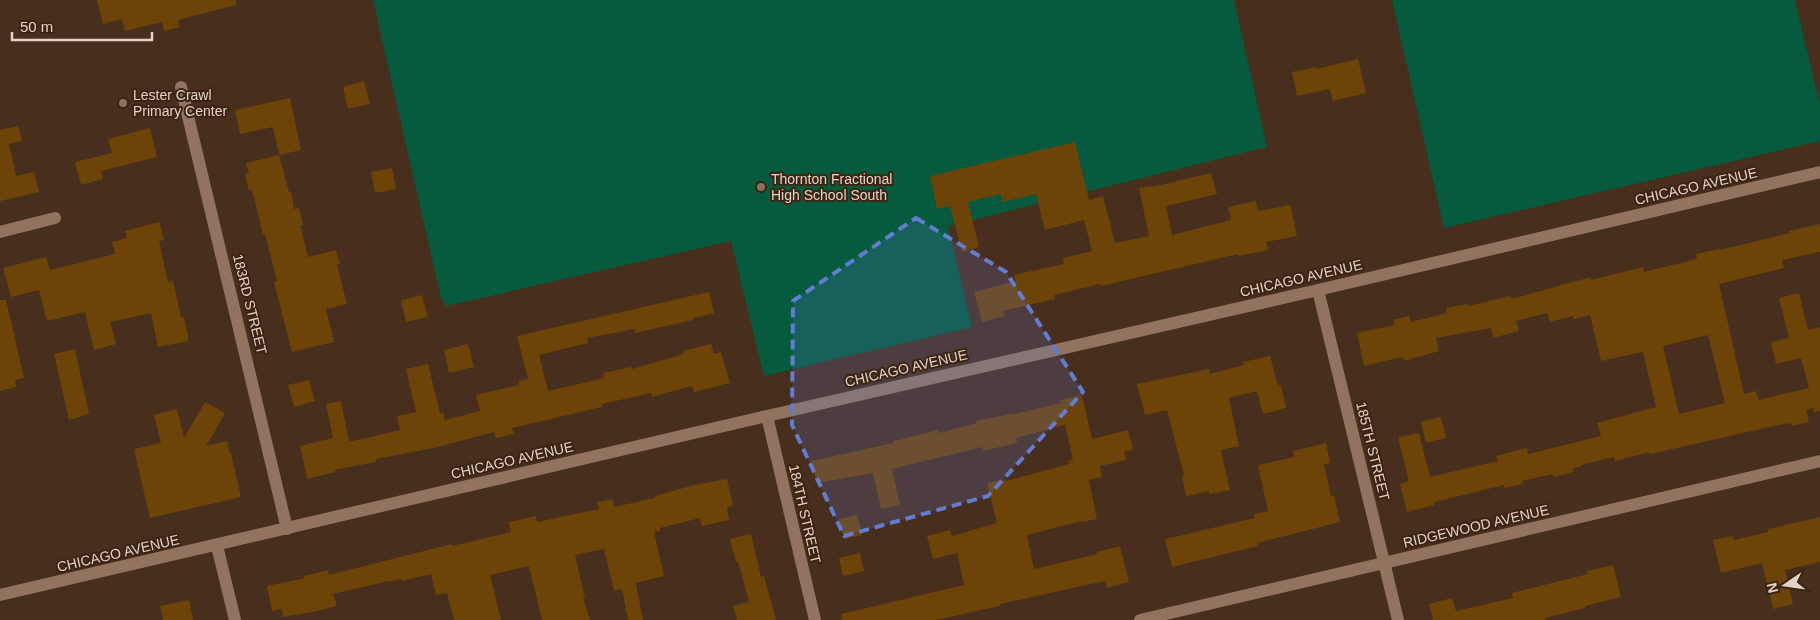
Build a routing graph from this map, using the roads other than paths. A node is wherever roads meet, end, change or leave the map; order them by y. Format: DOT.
graph roads {
  1 [pos="181,86"];
  2 [pos="1820,172"];
  3 [pos="55,218"];
  4 [pos="0,232"];
  5 [pos="1318,290"];
  6 [pos="766,416"];
  7 [pos="1820,462"];
  8 [pos="287,529"];
  9 [pos="217,546"];
  10 [pos="1385,562"];
  11 [pos="0,596"];
  12 [pos="235,620"];
  13 [pos="815,620"];
  14 [pos="1140,620"];
  15 [pos="1398,620"];
  1 -- 8 [label="street, 183RD STREET"];
  2 -- 5 [label="street, CHICAGO AVENUE"];
  3 -- 4 [label="street"];
  5 -- 6 [label="street, CHICAGO AVENUE"];
  5 -- 10 [label="street, 185TH STREET"];
  6 -- 8 [label="street, CHICAGO AVENUE"];
  6 -- 13 [label="street, 184TH STREET"];
  7 -- 10 [label="street, RIDGEWOOD AVENUE"];
  8 -- 9 [label="street, CHICAGO AVENUE"];
  9 -- 11 [label="street, CHICAGO AVENUE"];
  9 -- 12 [label="street"];
  10 -- 14 [label="street, RIDGEWOOD AVENUE"];
  10 -- 15 [label="street, 185TH STREET"];
}
